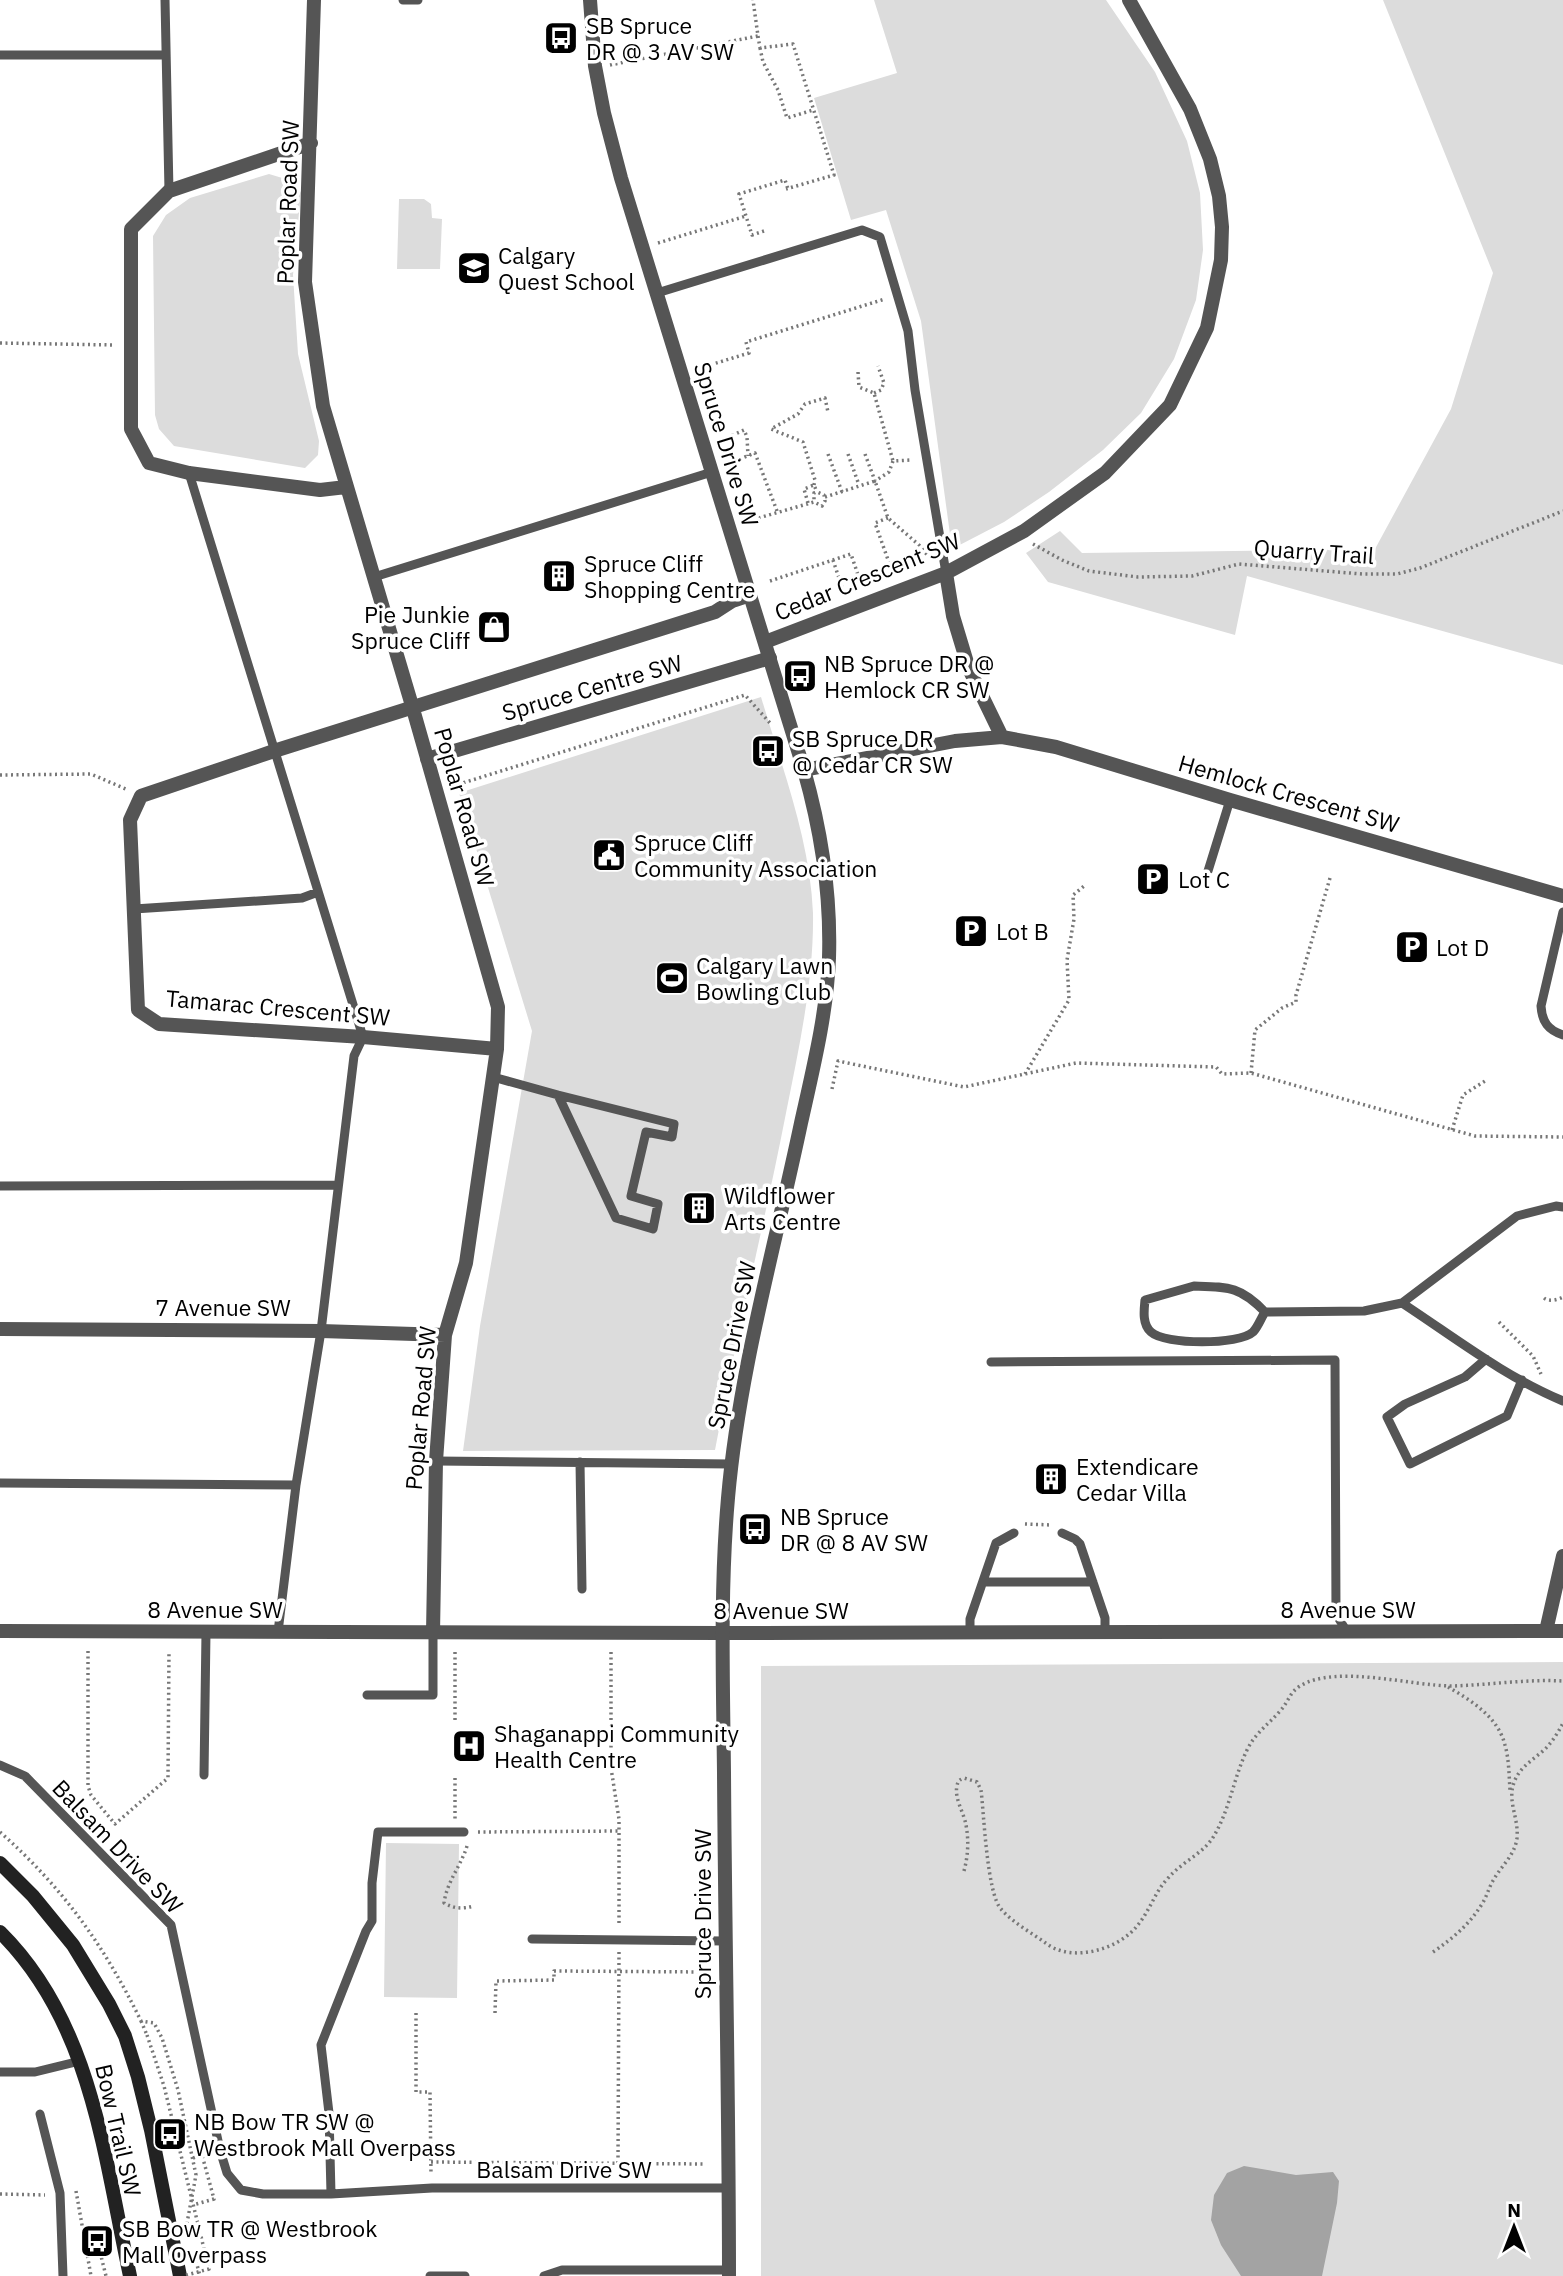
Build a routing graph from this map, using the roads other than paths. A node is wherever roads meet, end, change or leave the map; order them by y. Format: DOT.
graph roads {
  1 [pos="165,0"];
  2 [pos="314,0"];
  3 [pos="403,0"];
  4 [pos="418,0"];
  5 [pos="590,0"];
  6 [pos="1129,0"];
  7 [pos="0,55"];
  8 [pos="166,55"];
  9 [pos="311,143"];
  10 [pos="169,191"];
  11 [pos="657,293"];
  12 [pos="189,472"];
  13 [pos="712,472"];
  14 [pos="346,487"];
  15 [pos="946,573"];
  16 [pos="374,577"];
  17 [pos="750,594"];
  18 [pos="765,642"];
  19 [pos="770,658"];
  20 [pos="413,709"];
  21 [pos="1002,737"];
  22 [pos="274,751"];
  23 [pos="427,759"];
  24 [pos="804,770"];
  25 [pos="1230,800"];
  26 [pos="1208,871"];
  27 [pos="318,892"];
  28 [pos="1563,896"];
  29 [pos="134,909"];
  30 [pos="1563,912"];
  31 [pos="1563,1035"];
  32 [pos="363,1037"];
  33 [pos="497,1049"];
  34 [pos="493,1077"];
  35 [pos="558,1095"];
  36 [pos="338,1185"];
  37 [pos="0,1186"];
  38 [pos="1563,1207"];
  39 [pos="1402,1303"];
  40 [pos="1265,1312"];
  41 [pos="0,1329"];
  42 [pos="321,1331"];
  43 [pos="445,1335"];
  44 [pos="1486,1359"];
  45 [pos="991,1362"];
  46 [pos="1522,1380"];
  47 [pos="1563,1401"];
  48 [pos="436,1461"];
  49 [pos="580,1462"];
  50 [pos="731,1464"];
  51 [pos="0,1483"];
  52 [pos="296,1485"];
  53 [pos="1013,1528"];
  54 [pos="1062,1533"];
  55 [pos="1563,1556"];
  56 [pos="983,1582"];
  57 [pos="1093,1582"];
  58 [pos="582,1589"];
  59 [pos="0,1631"];
  60 [pos="1546,1631"];
  61 [pos="1563,1631"];
  62 [pos="206,1632"];
  63 [pos="278,1632"];
  64 [pos="1347,1632"];
  65 [pos="433,1633"];
  66 [pos="723,1633"];
  67 [pos="970,1633"];
  68 [pos="1105,1633"];
  69 [pos="367,1695"];
  70 [pos="0,1765"];
  71 [pos="204,1775"];
  72 [pos="464,1832"];
  73 [pos="0,1863"];
  74 [pos="0,1932"];
  75 [pos="532,1939"];
  76 [pos="725,1941"];
  77 [pos="80,2061"];
  78 [pos="0,2072"];
  79 [pos="40,2114"];
  80 [pos="727,2188"];
  81 [pos="331,2194"];
  82 [pos="729,2273"];
  83 [pos="549,2275"];
  84 [pos="63,2276"];
  85 [pos="130,2276"];
  86 [pos="181,2276"];
  87 [pos="430,2276"];
  88 [pos="465,2276"];
  1 -- 8 [label="lane"];
  2 -- 9 [label="street, Poplar Road SW"];
  3 -- 4 [label="lane"];
  5 -- 11 [label="street, Spruce Drive SW"];
  6 -- 15 [label="street, Cedar Crescent SW"];
  7 -- 8 [label="lane"];
  8 -- 10 [label="lane"];
  9 -- 10 [label="street"];
  9 -- 14 [label="street, Poplar Road SW"];
  10 -- 12 [label="street"];
  11 -- 13 [label="street, Spruce Drive SW"];
  11 -- 15 [label="lane"];
  12 -- 14 [label="street"];
  12 -- 22 [label="lane"];
  13 -- 16 [label="lane"];
  13 -- 17 [label="street, Spruce Drive SW"];
  14 -- 16 [label="street, Poplar Road SW"];
  15 -- 18 [label="street, Cedar Crescent SW"];
  15 -- 21 [label="street"];
  16 -- 20 [label="street, Poplar Road SW"];
  17 -- 18 [label="street, Spruce Drive SW"];
  17 -- 20 [label="street, Spruce Centre SW"];
  18 -- 19 [label="street, Spruce Drive SW"];
  19 -- 23 [label="street, Spruce Centre SW"];
  19 -- 24 [label="street, Spruce Drive SW"];
  20 -- 22 [label="street"];
  20 -- 23 [label="street, Poplar Road SW"];
  21 -- 24 [label="street, Hemlock Crescent SW"];
  21 -- 25 [label="street, Hemlock Crescent SW"];
  22 -- 27 [label="lane"];
  22 -- 29 [label="street, Tamarac Crescent SW"];
  23 -- 33 [label="street, Poplar Road SW"];
  24 -- 50 [label="street, Spruce Drive SW"];
  25 -- 26 [label="lane"];
  25 -- 28 [label="street, Hemlock Crescent SW"];
  27 -- 29 [label="lane"];
  27 -- 32 [label="lane"];
  29 -- 32 [label="street, Tamarac Crescent SW"];
  30 -- 31 [label="lane"];
  32 -- 33 [label="street, Tamarac Crescent SW"];
  32 -- 36 [label="lane"];
  33 -- 34 [label="street, Poplar Road SW"];
  34 -- 35 [label="lane"];
  34 -- 43 [label="street, Poplar Road SW"];
  35 -- 35 [label="lane"];
  36 -- 37 [label="lane"];
  36 -- 42 [label="lane"];
  38 -- 39 [label="lane"];
  39 -- 40 [label="lane"];
  39 -- 44 [label="lane"];
  40 -- 40 [label="lane"];
  41 -- 42 [label="street, 7 Avenue SW"];
  42 -- 43 [label="street, 7 Avenue SW"];
  42 -- 52 [label="lane"];
  43 -- 48 [label="street, Poplar Road SW"];
  44 -- 46 [label="lane"];
  44 -- 46 [label="lane"];
  45 -- 64 [label="lane"];
  46 -- 47 [label="lane"];
  48 -- 49 [label="lane"];
  48 -- 65 [label="street, Poplar Road SW"];
  49 -- 50 [label="lane"];
  49 -- 58 [label="lane"];
  50 -- 66 [label="street, Spruce Drive SW"];
  51 -- 52 [label="lane"];
  52 -- 63 [label="lane"];
  53 -- 56 [label="lane"];
  54 -- 57 [label="lane"];
  55 -- 60 [label="street"];
  56 -- 57 [label="lane"];
  56 -- 67 [label="lane"];
  57 -- 68 [label="lane"];
  59 -- 62 [label="street, 8 Avenue SW"];
  60 -- 61 [label="street, 8 Avenue SW"];
  60 -- 64 [label="street, 8 Avenue SW"];
  62 -- 63 [label="street, 8 Avenue SW"];
  62 -- 71 [label="lane"];
  63 -- 65 [label="street, 8 Avenue SW"];
  64 -- 68 [label="street, 8 Avenue SW"];
  65 -- 66 [label="street, 8 Avenue SW"];
  65 -- 69 [label="lane"];
  66 -- 67 [label="street, 8 Avenue SW"];
  66 -- 76 [label="street, Spruce Drive SW"];
  67 -- 68 [label="street, 8 Avenue SW"];
  70 -- 81 [label="lane, Balsam Drive SW"];
  72 -- 81 [label="lane"];
  73 -- 86 [label="main road, Bow Trail SW"];
  74 -- 77 [label="main road, Bow Trail SW"];
  75 -- 76 [label="lane"];
  76 -- 80 [label="street, Spruce Drive SW"];
  77 -- 78 [label="lane"];
  77 -- 85 [label="main road, Bow Trail SW"];
  79 -- 84 [label="lane"];
  80 -- 81 [label="lane, Balsam Drive SW"];
  80 -- 82 [label="street, Spruce Drive SW"];
  82 -- 83 [label="lane"];
  87 -- 88 [label="lane"];
}
